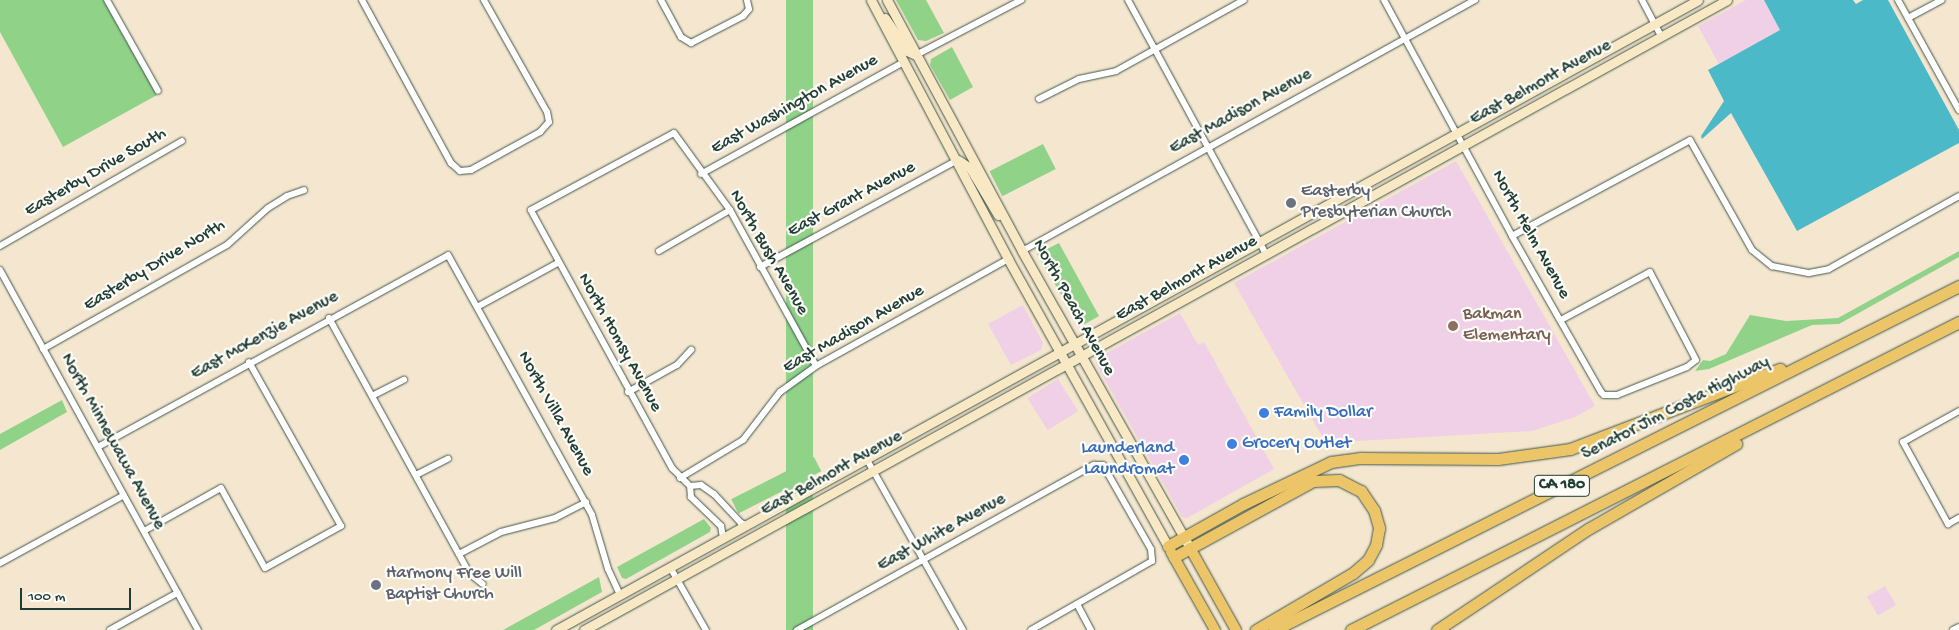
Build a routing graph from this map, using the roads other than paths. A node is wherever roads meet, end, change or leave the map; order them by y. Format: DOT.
graph roads {
  1 [pos="107,0"];
  2 [pos="362,0"];
  3 [pos="484,0"];
  4 [pos="660,0"];
  5 [pos="747,0"];
  6 [pos="871,0"];
  7 [pos="886,0"];
  8 [pos="1022,0"];
  9 [pos="1128,0"];
  10 [pos="1244,0"];
  11 [pos="1384,0"];
  12 [pos="1475,0"];
  13 [pos="1642,0"];
  14 [pos="1698,0"];
  15 [pos="1727,0"];
  16 [pos="1898,0"];
  17 [pos="1942,0"];
  18 [pos="877,11"];
  19 [pos="1908,18"];
  20 [pos="1655,24"];
  21 [pos="1661,36"];
  22 [pos="1404,38"];
  23 [pos="1155,48"];
  24 [pos="916,55"];
  25 [pos="904,62"];
  26 [pos="158,91"];
  27 [pos="1039,98"];
  28 [pos="1959,110"];
  29 [pos="1457,133"];
  30 [pos="182,141"];
  31 [pos="1464,145"];
  32 [pos="1208,148"];
  33 [pos="958,160"];
  34 [pos="701,174"];
  35 [pos="304,190"];
  36 [pos="1959,196"];
  37 [pos="530,210"];
  38 [pos="730,210"];
  39 [pos="1006,221"];
  40 [pos="1512,236"];
  41 [pos="1260,242"];
  42 [pos="0,246"];
  43 [pos="659,251"];
  44 [pos="1022,251"];
  45 [pos="448,254"];
  46 [pos="1266,254"];
  47 [pos="1008,259"];
  48 [pos="558,263"];
  49 [pos="760,267"];
  50 [pos="0,270"];
  51 [pos="1959,286"];
  52 [pos="479,306"];
  53 [pos="329,318"];
  54 [pos="1561,320"];
  55 [pos="1959,322"];
  56 [pos="1849,342"];
  57 [pos="1074,343"];
  58 [pos="43,349"];
  59 [pos="691,350"];
  60 [pos="1059,352"];
  61 [pos="1081,355"];
  62 [pos="250,362"];
  63 [pos="1066,364"];
  64 [pos="816,366"];
  65 [pos="1863,371"];
  66 [pos="404,380"];
  67 [pos="628,392"];
  68 [pos="372,396"];
  69 [pos="1959,411"];
  70 [pos="98,447"];
  71 [pos="448,458"];
  72 [pos="866,458"];
  73 [pos="872,470"];
  74 [pos="416,475"];
  75 [pos="680,478"];
  76 [pos="690,486"];
  77 [pos="124,494"];
  78 [pos="586,502"];
  79 [pos="1959,518"];
  80 [pos="746,524"];
  81 [pos="144,531"];
  82 [pos="723,538"];
  83 [pos="1184,538"];
  84 [pos="1168,546"];
  85 [pos="1190,548"];
  86 [pos="459,554"];
  87 [pos="1174,557"];
  88 [pos="924,560"];
  89 [pos="0,563"];
  90 [pos="670,567"];
  91 [pos="677,578"];
  92 [pos="483,584"];
  93 [pos="177,592"];
  94 [pos="620,595"];
  95 [pos="1077,604"];
  96 [pos="1234,627"];
  97 [pos="1959,627"];
  98 [pos="110,630"];
  99 [pos="198,630"];
  100 [pos="556,630"];
  101 [pos="584,630"];
  102 [pos="706,630"];
  103 [pos="797,630"];
  104 [pos="963,630"];
  105 [pos="1031,630"];
  106 [pos="1091,630"];
  107 [pos="1215,630"];
  108 [pos="1256,630"];
  109 [pos="1274,630"];
  110 [pos="1351,630"];
  111 [pos="1437,630"];
  112 [pos="1953,630"];
  1 -- 26 [label="street"];
  2 -- 3 [label="street"];
  4 -- 5 [label="street"];
  6 -- 18 [label="main road, North Peach Avenue"];
  7 -- 24 [label="main road, North Peach Avenue"];
  8 -- 24 [label="street"];
  9 -- 23 [label="street"];
  10 -- 23 [label="street"];
  11 -- 22 [label="street, North Helm Avenue"];
  12 -- 22 [label="street, East Madison Avenue"];
  13 -- 20 [label="street"];
  14 -- 20 [label="main road, East Belmont Avenue"];
  15 -- 21 [label="main road, East Belmont Avenue"];
  16 -- 19 [label="street"];
  17 -- 19 [label="street"];
  18 -- 24 [label="main road"];
  18 -- 25 [label="main road, North Peach Avenue"];
  19 -- 28 [label="street"];
  20 -- 21 [label="street"];
  20 -- 29 [label="main road, East Belmont Avenue"];
  21 -- 31 [label="main road, East Belmont Avenue"];
  22 -- 29 [label="street, North Helm Avenue"];
  22 -- 32 [label="street, East Madison Avenue"];
  23 -- 27 [label="street"];
  23 -- 32 [label="street"];
  24 -- 39 [label="main road, North Peach Avenue"];
  25 -- 33 [label="main road, North Peach Avenue"];
  25 -- 34 [label="street, East Washington Avenue"];
  29 -- 31 [label="street, North Helm Avenue"];
  29 -- 41 [label="main road, East Belmont Avenue"];
  30 -- 42 [label="street, Easterby Drive South"];
  31 -- 40 [label="street, North Helm Avenue"];
  31 -- 46 [label="main road, East Belmont Avenue"];
  32 -- 41 [label="street"];
  32 -- 44 [label="street, East Madison Avenue"];
  33 -- 39 [label="main road"];
  33 -- 47 [label="main road, North Peach Avenue"];
  33 -- 49 [label="street, East Grant Avenue"];
  34 -- 37 [label="street, North Bush Avenue"];
  34 -- 38 [label="street, North Bush Avenue"];
  35 -- 58 [label="street, Easterby Drive North"];
  36 -- 40 [label="street"];
  37 -- 48 [label="street, North Homsy Avenue"];
  38 -- 43 [label="street"];
  38 -- 49 [label="street, North Bush Avenue"];
  39 -- 44 [label="main road, North Peach Avenue"];
  40 -- 54 [label="street, North Helm Avenue"];
  41 -- 46 [label="street"];
  41 -- 57 [label="main road, East Belmont Avenue"];
  44 -- 57 [label="main road, North Peach Avenue"];
  45 -- 52 [label="street, North Villa Avenue"];
  45 -- 53 [label="street, East McKenzie Avenue"];
  46 -- 61 [label="main road, East Belmont Avenue"];
  47 -- 60 [label="main road, North Peach Avenue"];
  47 -- 64 [label="street, East Madison Avenue"];
  48 -- 52 [label="street"];
  48 -- 67 [label="street, North Homsy Avenue"];
  49 -- 64 [label="street, North Bush Avenue"];
  50 -- 58 [label="street, North Minnewawa Avenue"];
  51 -- 56 [label="highway, Senator Jim Costa Highway / CA 180"];
  52 -- 78 [label="street, North Villa Avenue"];
  53 -- 62 [label="street, East McKenzie Avenue"];
  53 -- 68 [label="street"];
  54 -- 54 [label="street, North Helm Avenue"];
  55 -- 65 [label="highway, CA 180"];
  56 -- 83 [label="highway"];
  56 -- 109 [label="highway, Senator Jim Costa Highway / CA 180"];
  57 -- 60 [label="main road, East Belmont Avenue"];
  57 -- 61 [label="main road, North Peach Avenue"];
  58 -- 70 [label="street, North Minnewawa Avenue"];
  59 -- 67 [label="street"];
  60 -- 63 [label="main road, North Peach Avenue"];
  60 -- 72 [label="main road, East Belmont Avenue"];
  61 -- 63 [label="main road, East Belmont Avenue"];
  61 -- 83 [label="main road, North Peach Avenue"];
  62 -- 70 [label="street, East McKenzie Avenue"];
  62 -- 81 [label="street"];
  63 -- 73 [label="main road, East Belmont Avenue"];
  63 -- 84 [label="main road, North Peach Avenue"];
  64 -- 75 [label="street, East Madison Avenue"];
  65 -- 110 [label="highway, CA 180"];
  65 -- 111 [label="highway"];
  66 -- 68 [label="street"];
  67 -- 75 [label="street, North Homsy Avenue"];
  68 -- 74 [label="street"];
  69 -- 79 [label="street"];
  70 -- 77 [label="street, North Minnewawa Avenue"];
  71 -- 74 [label="street"];
  72 -- 73 [label="street"];
  72 -- 80 [label="main road, East Belmont Avenue"];
  73 -- 88 [label="street"];
  73 -- 91 [label="main road, East Belmont Avenue"];
  74 -- 86 [label="street"];
  75 -- 76 [label="street, North Homsy Avenue"];
  76 -- 80 [label="street, North Homsy Avenue"];
  76 -- 82 [label="street, North Homsy Avenue"];
  77 -- 81 [label="street, North Minnewawa Avenue"];
  77 -- 89 [label="street"];
  78 -- 86 [label="street"];
  78 -- 94 [label="street, North Villa Avenue"];
  80 -- 82 [label="main road, East Belmont Avenue"];
  81 -- 93 [label="street, North Minnewawa Avenue"];
  82 -- 90 [label="main road, East Belmont Avenue"];
  83 -- 84 [label="highway"];
  83 -- 85 [label="main road, North Peach Avenue"];
  84 -- 87 [label="main road, North Peach Avenue"];
  85 -- 87 [label="highway"];
  85 -- 96 [label="main road, North Peach Avenue"];
  85 -- 108 [label="highway"];
  86 -- 92 [label="street"];
  87 -- 107 [label="main road, North Peach Avenue"];
  88 -- 95 [label="street, East White Avenue"];
  88 -- 103 [label="street, East White Avenue"];
  88 -- 104 [label="street"];
  90 -- 91 [label="street"];
  90 -- 94 [label="main road, East Belmont Avenue"];
  91 -- 101 [label="main road, East Belmont Avenue"];
  91 -- 102 [label="street"];
  93 -- 98 [label="street"];
  93 -- 99 [label="street, North Minnewawa Avenue"];
  94 -- 100 [label="main road, East Belmont Avenue"];
  95 -- 105 [label="street"];
  95 -- 106 [label="street"];
  97 -- 112 [label="street"];
}
